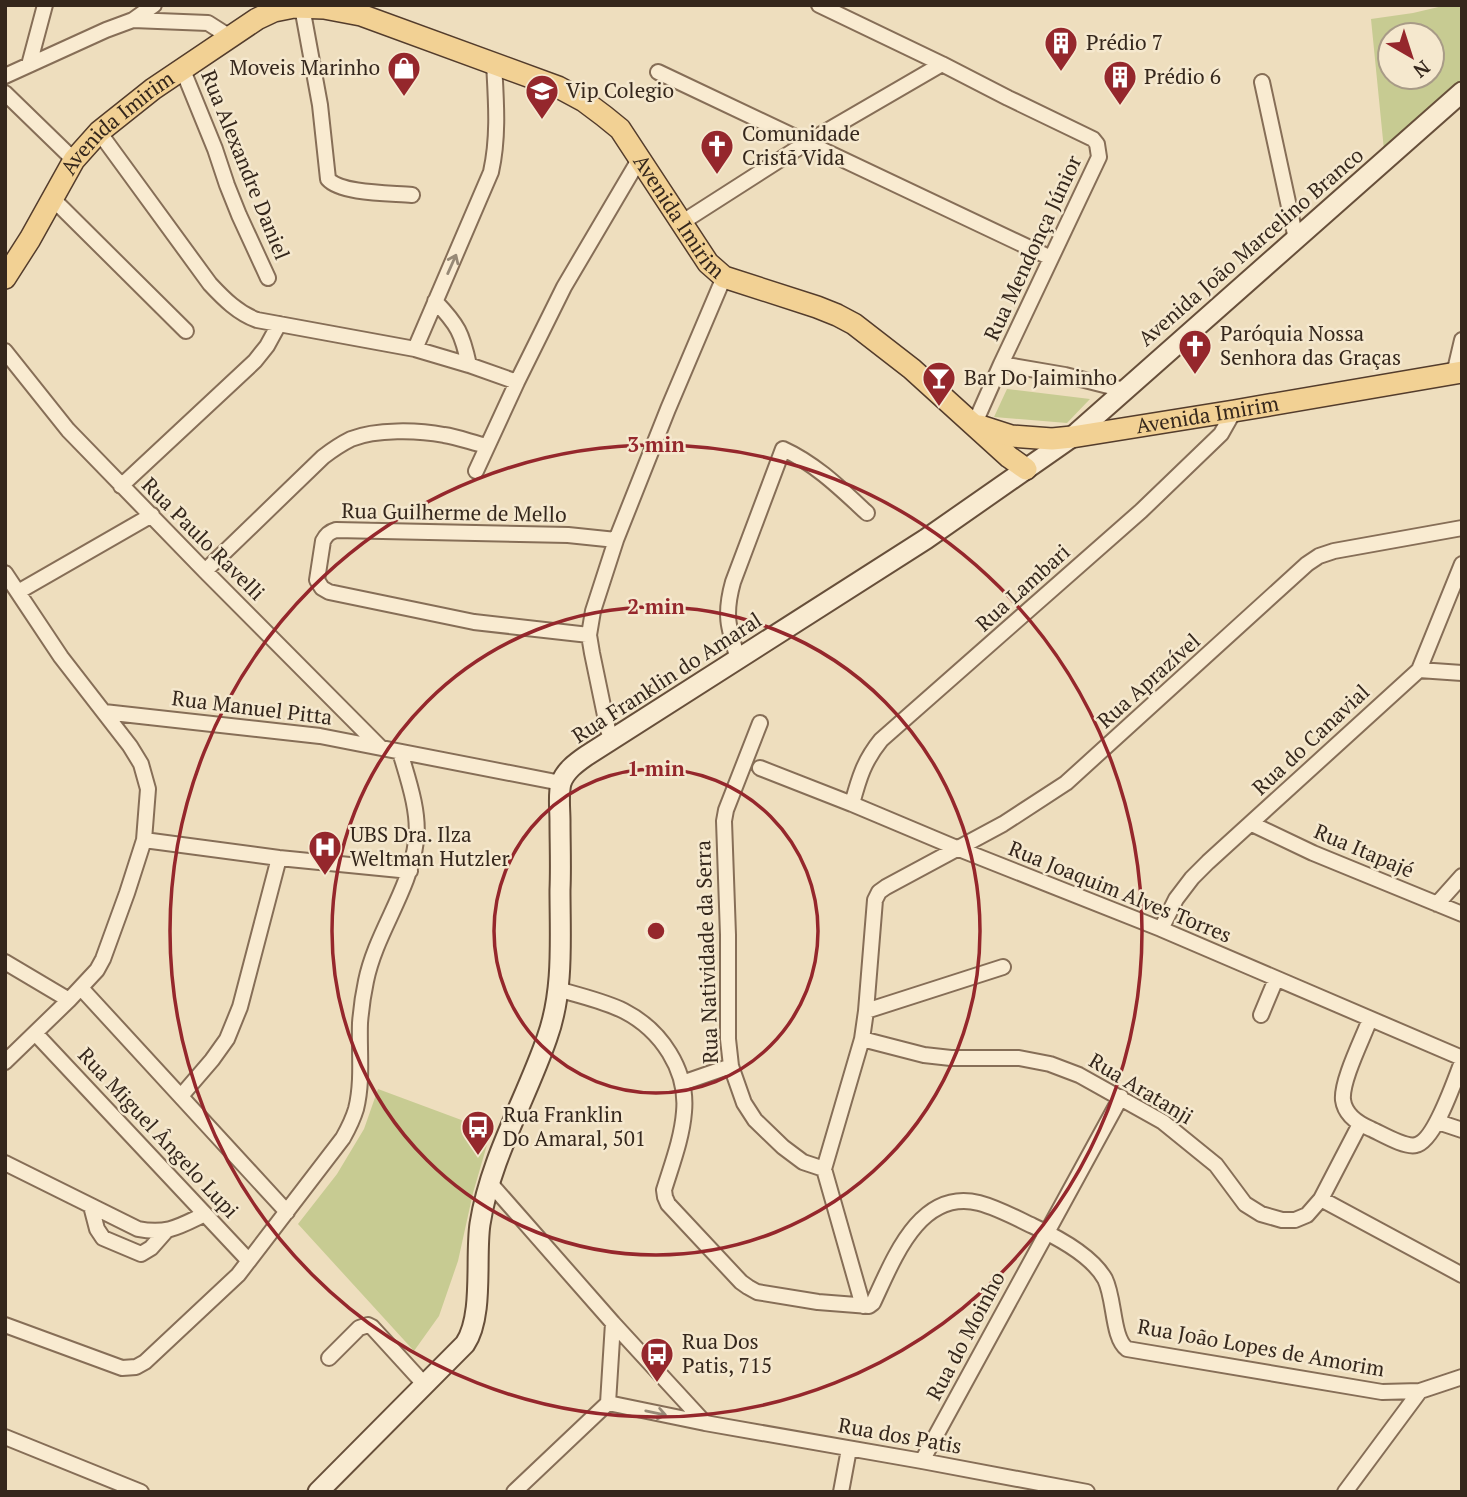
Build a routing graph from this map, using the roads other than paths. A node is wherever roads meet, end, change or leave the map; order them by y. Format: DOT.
graph roads {
  1 [pos="45,5"];
  2 [pos="155,5"];
  3 [pos="818,5"];
  4 [pos="302,7"];
  5 [pos="133,20"];
  6 [pos="230,37"];
  7 [pos="494,63"];
  8 [pos="942,64"];
  9 [pos="29,65"];
  10 [pos="183,68"];
  11 [pos="658,72"];
  12 [pos="5,76"];
  13 [pos="1262,82"];
  14 [pos="1462,92"];
  15 [pos="5,93"];
  16 [pos="99,132"];
  17 [pos="806,143"];
  18 [pos="640,158"];
  19 [pos="75,160"];
  20 [pos="412,195"];
  21 [pos="52,198"];
  22 [pos="681,223"];
  23 [pos="1296,239"];
  24 [pos="1051,258"];
  25 [pos="724,277"];
  26 [pos="5,278"];
  27 [pos="268,278"];
  28 [pos="435,301"];
  29 [pos="279,324"];
  30 [pos="186,331"];
  31 [pos="1462,340"];
  32 [pos="415,349"];
  33 [pos="5,351"];
  34 [pos="469,365"];
  35 [pos="1001,365"];
  36 [pos="1458,373"];
  37 [pos="517,382"];
  38 [pos="1124,390"];
  39 [pos="1234,411"];
  40 [pos="974,425"];
  41 [pos="1072,437"];
  42 [pos="487,446"];
  43 [pos="1026,469"];
  44 [pos="476,471"];
  45 [pos="121,486"];
  46 [pos="867,513"];
  47 [pos="152,515"];
  48 [pos="1462,528"];
  49 [pos="616,540"];
  50 [pos="1462,564"];
  51 [pos="205,571"];
  52 [pos="5,573"];
  53 [pos="18,592"];
  54 [pos="589,635"];
  55 [pos="738,659"];
  56 [pos="1419,670"];
  57 [pos="1462,673"];
  58 [pos="104,712"];
  59 [pos="760,723"];
  60 [pos="612,739"];
  61 [pos="380,747"];
  62 [pos="400,752"];
  63 [pos="760,768"];
  64 [pos="561,783"];
  65 [pos="852,804"];
  66 [pos="1252,824"];
  67 [pos="144,840"];
  68 [pos="959,849"];
  69 [pos="279,858"];
  70 [pos="410,871"];
  71 [pos="1462,876"];
  72 [pos="1437,904"];
  73 [pos="1462,914"];
  74 [pos="1161,929"];
  75 [pos="5,962"];
  76 [pos="1003,967"];
  77 [pos="1276,979"];
  78 [pos="81,988"];
  79 [pos="558,989"];
  80 [pos="69,1000"];
  81 [pos="866,1011"];
  82 [pos="1261,1016"];
  83 [pos="1370,1019"];
  84 [pos="35,1033"];
  85 [pos="862,1039"];
  86 [pos="1462,1060"];
  87 [pos="5,1062"];
  88 [pos="731,1066"];
  89 [pos="682,1083"];
  90 [pos="181,1096"];
  91 [pos="1121,1097"];
  92 [pos="1438,1122"];
  93 [pos="1360,1124"];
  94 [pos="1462,1130"];
  95 [pos="5,1163"];
  96 [pos="824,1169"];
  97 [pos="490,1183"];
  98 [pos="1321,1199"];
  99 [pos="91,1206"];
  100 [pos="287,1212"];
  101 [pos="205,1213"];
  102 [pos="166,1231"];
  103 [pos="1046,1232"];
  104 [pos="249,1261"];
  105 [pos="1462,1275"];
  106 [pos="863,1306"];
  107 [pos="613,1323"];
  108 [pos="5,1325"];
  109 [pos="329,1358"];
  110 [pos="1462,1377"];
  111 [pos="425,1385"];
  112 [pos="1420,1391"];
  113 [pos="608,1403"];
  114 [pos="705,1423"];
  115 [pos="5,1437"];
  116 [pos="849,1449"];
  117 [pos="922,1461"];
  118 [pos="141,1492"];
  119 [pos="318,1492"];
  120 [pos="514,1492"];
  121 [pos="841,1492"];
  122 [pos="1087,1492"];
  123 [pos="1345,1492"];
  1 -- 9 [label="street"];
  2 -- 5 [label="street"];
  3 -- 8 [label="street, Rua Mendonça Júnior"];
  4 -- 6 [label="main road, Avenida Imirim"];
  4 -- 7 [label="main road, Avenida Imirim"];
  4 -- 20 [label="street"];
  5 -- 6 [label="street"];
  5 -- 9 [label="street"];
  6 -- 10 [label="main road, Avenida Imirim"];
  7 -- 18 [label="main road, Avenida Imirim"];
  28 -- 7 [label="street, one-way"];
  8 -- 17 [label="street"];
  8 -- 24 [label="street, Rua Mendonça Júnior"];
  9 -- 12 [label="street"];
  10 -- 16 [label="main road, Avenida Imirim"];
  10 -- 27 [label="street, Rua Alexandre Daniel"];
  11 -- 17 [label="street"];
  13 -- 23 [label="street"];
  14 -- 23 [label="street, Avenida João Marcelino Branco"];
  15 -- 19 [label="street"];
  16 -- 19 [label="main road, Avenida Imirim"];
  16 -- 29 [label="street"];
  17 -- 22 [label="street"];
  17 -- 24 [label="street"];
  18 -- 22 [label="main road, Avenida Imirim"];
  18 -- 37 [label="street"];
  19 -- 21 [label="main road, Avenida Imirim"];
  21 -- 26 [label="main road, Avenida Imirim"];
  21 -- 30 [label="street"];
  22 -- 25 [label="main road, Avenida Imirim"];
  23 -- 38 [label="street, Avenida João Marcelino Branco"];
  24 -- 35 [label="street, Rua Mendonça Júnior"];
  25 -- 40 [label="main road, Avenida Imirim"];
  25 -- 49 [label="street"];
  28 -- 32 [label="street"];
  28 -- 34 [label="street"];
  29 -- 32 [label="street"];
  29 -- 45 [label="street"];
  31 -- 36 [label="street"];
  32 -- 34 [label="street"];
  33 -- 45 [label="street, Rua Paulo Ravelli"];
  34 -- 37 [label="street"];
  35 -- 38 [label="street"];
  35 -- 40 [label="street, Rua Mendonça Júnior"];
  36 -- 39 [label="main road, Avenida Imirim"];
  37 -- 42 [label="street"];
  38 -- 41 [label="street, Avenida João Marcelino Branco"];
  39 -- 41 [label="main road, Avenida Imirim"];
  39 -- 65 [label="street, Rua Lambari"];
  40 -- 41 [label="main road, Avenida Imirim"];
  40 -- 43 [label="main road"];
  41 -- 43 [label="street, Rua Franklin do Amaral"];
  42 -- 44 [label="street"];
  42 -- 51 [label="street"];
  43 -- 55 [label="street, Rua Franklin do Amaral"];
  45 -- 47 [label="street, Rua Paulo Ravelli"];
  46 -- 55 [label="street"];
  47 -- 51 [label="street, Rua Paulo Ravelli"];
  47 -- 53 [label="street"];
  48 -- 68 [label="street, Rua Aprazível"];
  49 -- 54 [label="street"];
  49 -- 54 [label="street, Rua Guilherme de Mello"];
  50 -- 56 [label="street, Rua do Canavial"];
  51 -- 61 [label="street, Rua Paulo Ravelli"];
  52 -- 53 [label="street"];
  53 -- 58 [label="street"];
  54 -- 60 [label="street"];
  55 -- 60 [label="street, Rua Franklin do Amaral"];
  56 -- 57 [label="street"];
  56 -- 66 [label="street, Rua do Canavial"];
  58 -- 61 [label="street, Rua Manuel Pitta"];
  58 -- 67 [label="street"];
  59 -- 88 [label="street, Rua Natividade da Serra"];
  60 -- 64 [label="street, Rua Franklin do Amaral"];
  61 -- 62 [label="street, Rua Manuel Pitta"];
  62 -- 64 [label="street, Rua Manuel Pitta"];
  62 -- 70 [label="street"];
  63 -- 65 [label="street, Rua Joaquim Alves Torres"];
  64 -- 79 [label="street"];
  65 -- 68 [label="street, Rua Joaquim Alves Torres"];
  66 -- 72 [label="street, Rua Itapajé"];
  66 -- 74 [label="street, Rua do Canavial"];
  67 -- 69 [label="street"];
  67 -- 78 [label="street"];
  68 -- 74 [label="street, Rua Joaquim Alves Torres"];
  68 -- 81 [label="street, Rua Aprazível"];
  69 -- 70 [label="street"];
  69 -- 90 [label="street"];
  70 -- 100 [label="street"];
  71 -- 72 [label="street"];
  72 -- 73 [label="street, Rua Itapajé"];
  74 -- 77 [label="street, Rua Joaquim Alves Torres"];
  75 -- 80 [label="street"];
  76 -- 81 [label="street"];
  77 -- 82 [label="street"];
  77 -- 83 [label="street, Rua Joaquim Alves Torres"];
  78 -- 80 [label="street"];
  78 -- 90 [label="street"];
  79 -- 89 [label="street"];
  79 -- 97 [label="street"];
  80 -- 84 [label="street"];
  81 -- 85 [label="street"];
  83 -- 86 [label="street, Rua Joaquim Alves Torres"];
  83 -- 93 [label="street"];
  84 -- 87 [label="street"];
  84 -- 101 [label="street, Rua Miguel Ângelo Lupi"];
  85 -- 91 [label="street, Rua Aratanji"];
  85 -- 96 [label="street"];
  86 -- 92 [label="street"];
  88 -- 89 [label="street"];
  88 -- 96 [label="street, Rua Natividade da Serra"];
  89 -- 106 [label="street"];
  90 -- 100 [label="street"];
  91 -- 98 [label="street, Rua Aratanji"];
  91 -- 103 [label="street, Rua do Moinho"];
  92 -- 93 [label="street"];
  92 -- 94 [label="street"];
  93 -- 98 [label="street, Rua Aratanji"];
  95 -- 99 [label="street"];
  96 -- 106 [label="street"];
  97 -- 107 [label="street"];
  97 -- 111 [label="street"];
  98 -- 105 [label="street"];
  99 -- 102 [label="street"];
  99 -- 102 [label="street"];
  100 -- 104 [label="street"];
  101 -- 102 [label="street"];
  101 -- 104 [label="street, Rua Miguel Ângelo Lupi"];
  103 -- 106 [label="street, Rua João Lopes de Amorim"];
  103 -- 112 [label="street, Rua João Lopes de Amorim"];
  103 -- 117 [label="street, Rua do Moinho"];
  104 -- 108 [label="street"];
  107 -- 113 [label="street"];
  107 -- 114 [label="street"];
  109 -- 111 [label="street"];
  110 -- 112 [label="street, Rua João Lopes de Amorim"];
  111 -- 119 [label="street"];
  112 -- 123 [label="street"];
  113 -- 114 [label="street, Rua dos Patis, one-way"];
  113 -- 120 [label="street"];
  114 -- 116 [label="street, Rua dos Patis"];
  115 -- 118 [label="street"];
  116 -- 117 [label="street, Rua dos Patis"];
  116 -- 121 [label="street"];
  117 -- 122 [label="street, Rua dos Patis"];
}
